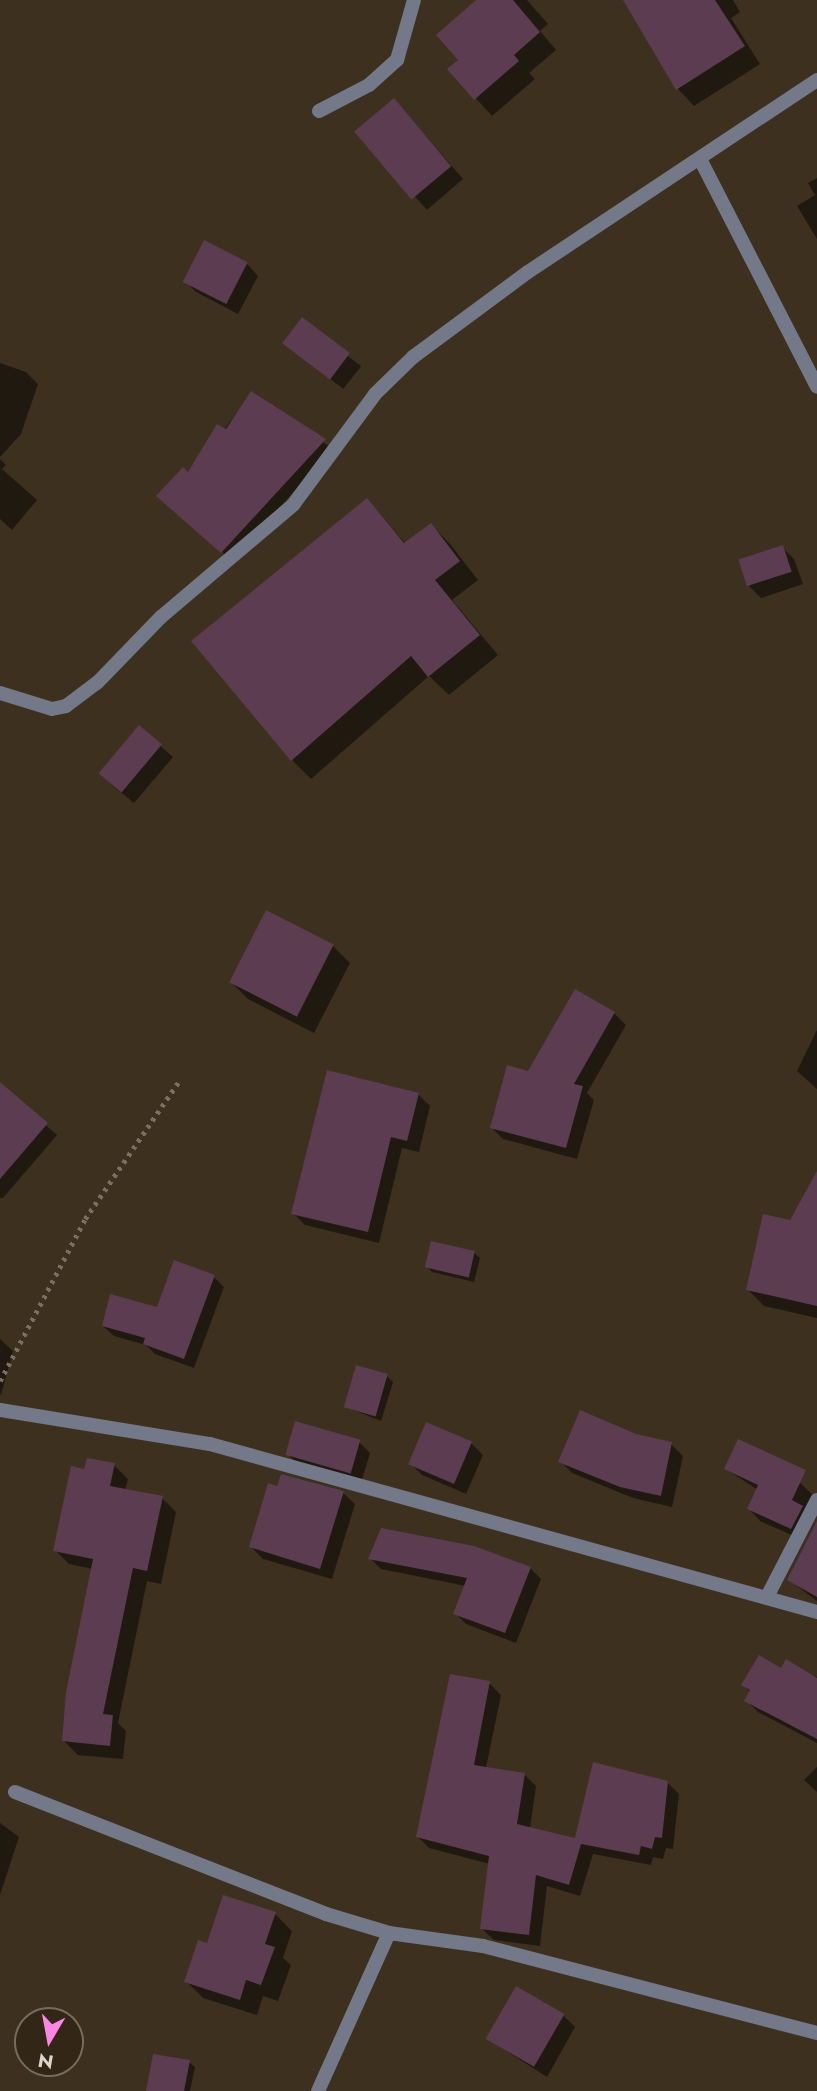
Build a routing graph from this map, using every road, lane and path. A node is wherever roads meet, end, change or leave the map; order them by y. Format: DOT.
graph roads {
  1 [pos="414,0"];
  2 [pos="817,80"];
  3 [pos="320,111"];
  4 [pos="700,159"];
  5 [pos="817,387"];
  6 [pos="0,693"];
  7 [pos="179,1081"];
  8 [pos="0,1381"];
  9 [pos="0,1410"];
  10 [pos="817,1500"];
  11 [pos="768,1595"];
  12 [pos="817,1612"];
  13 [pos="15,1792"];
  14 [pos="389,1933"];
  15 [pos="817,2033"];
  16 [pos="318,2091"];
  1 -- 3 [label="street"];
  2 -- 4 [label="street"];
  4 -- 5 [label="street"];
  4 -- 6 [label="street"];
  7 -- 8 [label="path"];
  9 -- 11 [label="street"];
  10 -- 11 [label="street"];
  11 -- 12 [label="street"];
  13 -- 14 [label="street"];
  14 -- 15 [label="street"];
  14 -- 16 [label="street"];
}
